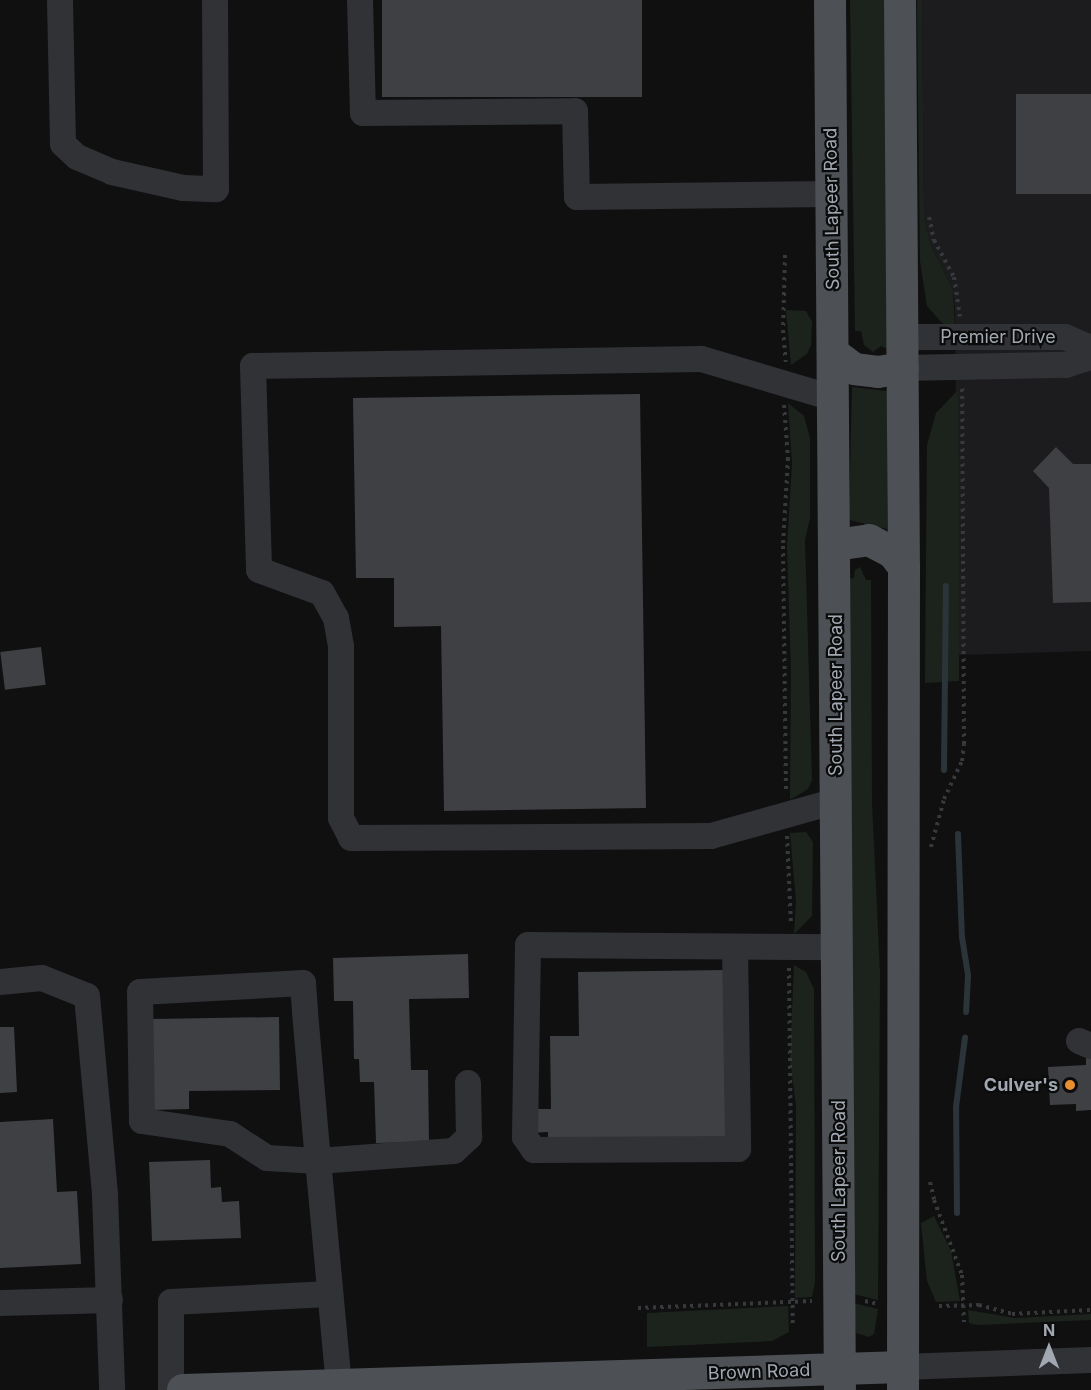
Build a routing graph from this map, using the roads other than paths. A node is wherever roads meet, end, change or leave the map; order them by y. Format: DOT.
graph roads {
  1 [pos="60,0"];
  2 [pos="215,0"];
  3 [pos="360,0"];
  4 [pos="830,0"];
  5 [pos="900,0"];
  6 [pos="831,194"];
  7 [pos="903,337"];
  8 [pos="1091,348"];
  9 [pos="833,353"];
  10 [pos="1091,357"];
  11 [pos="903,368"];
  12 [pos="833,398"];
  13 [pos="835,545"];
  14 [pos="904,567"];
  15 [pos="836,801"];
  16 [pos="735,947"];
  17 [pos="837,947"];
  18 [pos="0,982"];
  19 [pos="468,1083"];
  20 [pos="318,1161"];
  21 [pos="330,1294"];
  22 [pos="110,1300"];
  23 [pos="0,1303"];
  24 [pos="1091,1360"];
  25 [pos="903,1378"];
  26 [pos="840,1379"];
  27 [pos="613,1384"];
  28 [pos="339,1386"];
  29 [pos="489,1386"];
  30 [pos="112,1390"];
  31 [pos="171,1390"];
  32 [pos="183,1390"];
  1 -- 2 [label="street"];
  3 -- 6 [label="street"];
  4 -- 6 [label="main road, South Lapeer Road"];
  5 -- 7 [label="main road"];
  6 -- 9 [label="main road, South Lapeer Road"];
  7 -- 8 [label="street, Premier Drive"];
  7 -- 11 [label="main road"];
  9 -- 11 [label="main road"];
  9 -- 12 [label="main road, South Lapeer Road"];
  10 -- 11 [label="street, Premier Drive"];
  11 -- 14 [label="main road"];
  12 -- 13 [label="main road, South Lapeer Road"];
  12 -- 15 [label="street"];
  13 -- 14 [label="main road"];
  13 -- 15 [label="main road, South Lapeer Road"];
  14 -- 25 [label="main road"];
  15 -- 17 [label="main road, South Lapeer Road"];
  16 -- 16 [label="street"];
  16 -- 17 [label="street"];
  17 -- 26 [label="main road, South Lapeer Road"];
  18 -- 22 [label="street"];
  19 -- 20 [label="street"];
  20 -- 20 [label="street"];
  20 -- 21 [label="street"];
  21 -- 28 [label="street"];
  21 -- 31 [label="street"];
  22 -- 23 [label="street"];
  22 -- 30 [label="street"];
  24 -- 25 [label="street"];
  25 -- 26 [label="main road, Brown Road"];
  26 -- 27 [label="main road, Brown Road"];
  27 -- 29 [label="main road, Brown Road"];
  28 -- 29 [label="main road, Brown Road"];
  28 -- 32 [label="main road, Brown Road"];
}
